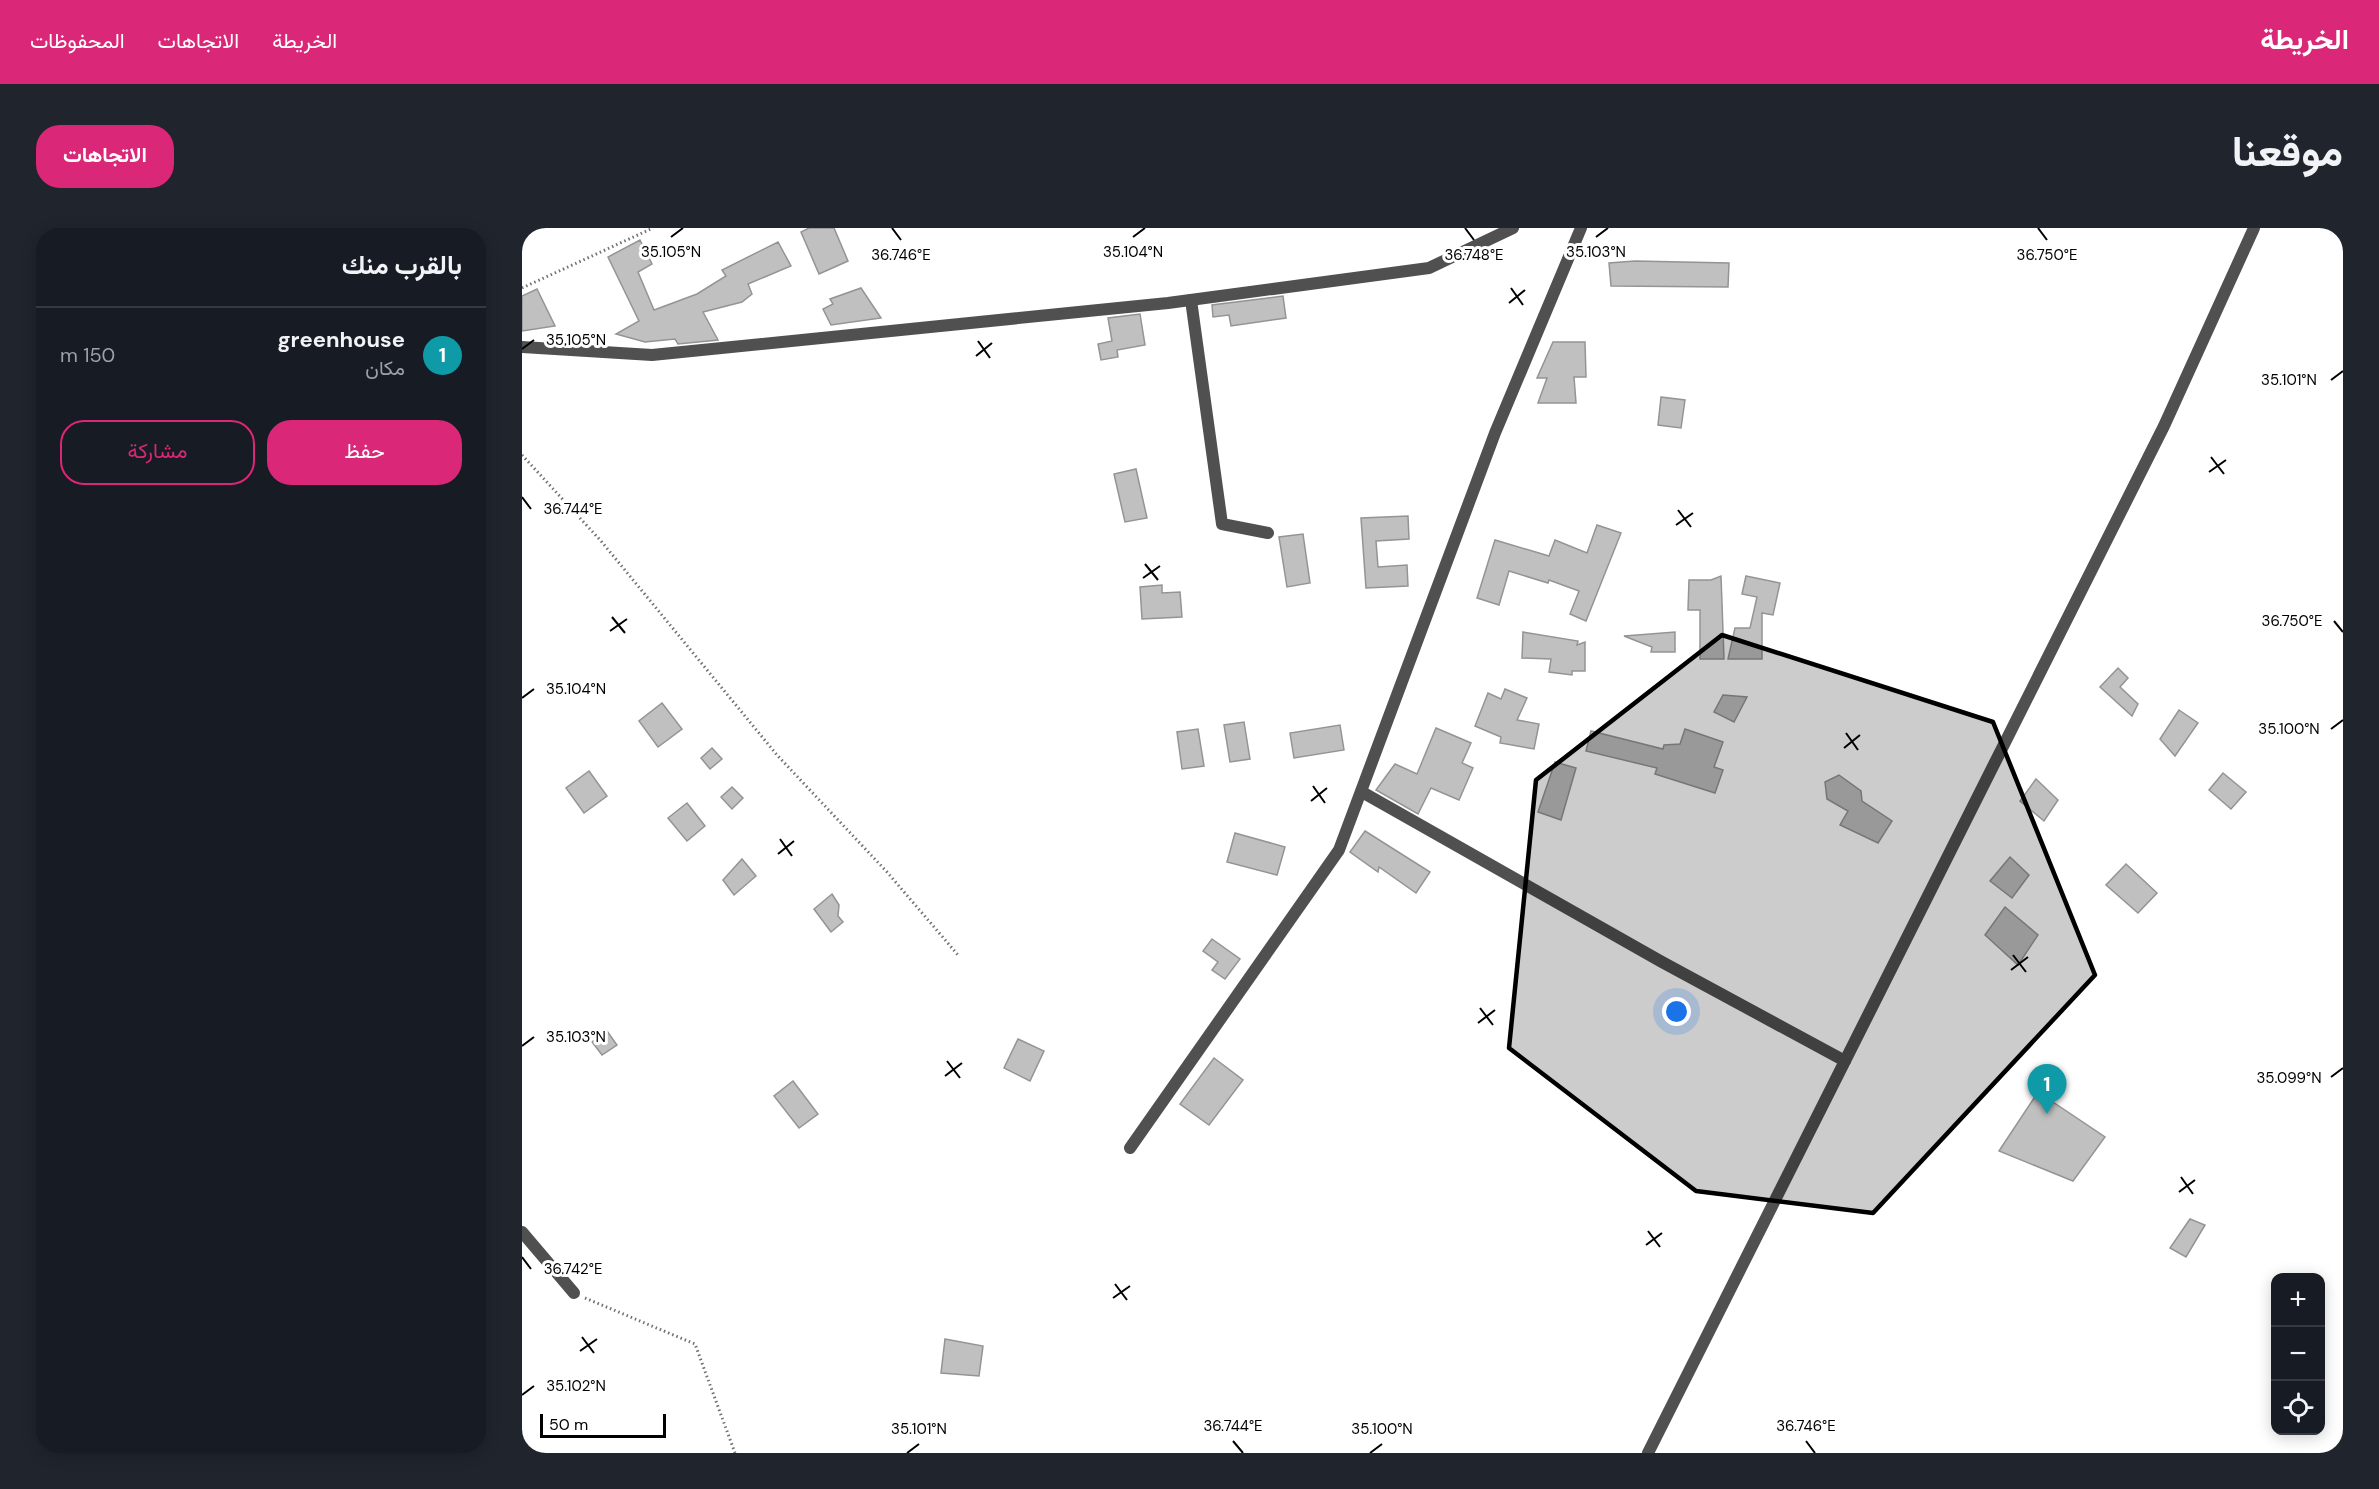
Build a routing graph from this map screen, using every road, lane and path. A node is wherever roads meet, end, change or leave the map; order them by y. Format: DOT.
graph roads {
  1 [pos="653,228"];
  2 [pos="1513,228"];
  3 [pos="1581,228"];
  4 [pos="2254,228"];
  5 [pos="522,288"];
  6 [pos="1191,300"];
  7 [pos="522,347"];
  8 [pos="522,455"];
  9 [pos="1268,533"];
  10 [pos="1362,792"];
  11 [pos="958,955"];
  12 [pos="1845,1061"];
  13 [pos="1130,1148"];
  14 [pos="522,1232"];
  15 [pos="574,1293"];
  16 [pos="735,1453"];
  17 [pos="1648,1453"];
  1 -- 5 [label="path"];
  2 -- 6 [label="street"];
  3 -- 10 [label="street"];
  4 -- 12 [label="street"];
  6 -- 7 [label="street"];
  6 -- 9 [label="street"];
  8 -- 11 [label="path"];
  10 -- 12 [label="street"];
  10 -- 13 [label="street"];
  12 -- 17 [label="street"];
  14 -- 15 [label="street"];
  15 -- 16 [label="path"];
}
